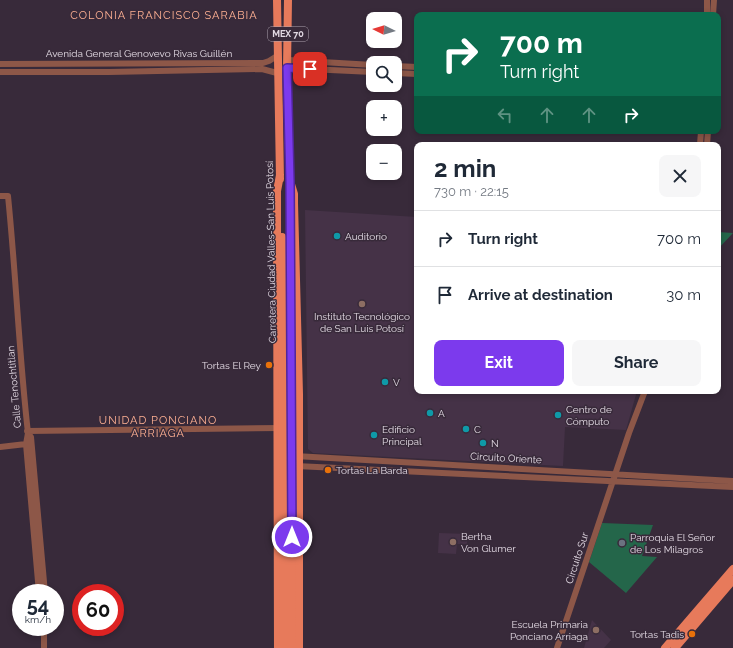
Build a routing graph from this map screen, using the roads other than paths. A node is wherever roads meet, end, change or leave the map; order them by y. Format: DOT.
graph roads {
  1 [pos="277,0"];
  2 [pos="288,0"];
  3 [pos="707,0"];
  4 [pos="714,0"];
  5 [pos="707,12"];
  6 [pos="713,12"];
  7 [pos="277,56"];
  8 [pos="0,64"];
  9 [pos="287,64"];
  10 [pos="366,65"];
  11 [pos="402,66"];
  12 [pos="414,67"];
  13 [pos="366,71"];
  14 [pos="0,72"];
  15 [pos="277,73"];
  16 [pos="402,73"];
  17 [pos="414,74"];
  18 [pos="280,174"];
  19 [pos="290,181"];
  20 [pos="0,196"];
  21 [pos="286,236"];
  22 [pos="299,394"];
  23 [pos="644,394"];
  24 [pos="278,396"];
  25 [pos="278,428"];
  26 [pos="299,428"];
  27 [pos="28,432"];
  28 [pos="29,445"];
  29 [pos="0,447"];
  30 [pos="278,456"];
  31 [pos="299,456"];
  32 [pos="278,466"];
  33 [pos="299,466"];
  34 [pos="31,471"];
  35 [pos="616,474"];
  36 [pos="733,481"];
  37 [pos="613,482"];
  38 [pos="278,483"];
  39 [pos="299,483"];
  40 [pos="720,484"];
  41 [pos="733,488"];
  42 [pos="733,569"];
  43 [pos="733,580"];
  44 [pos="38,584"];
  45 [pos="44,584"];
  46 [pos="44,636"];
  47 [pos="44,648"];
  48 [pos="278,648"];
  49 [pos="284,648"];
  50 [pos="292,648"];
  51 [pos="298,648"];
  52 [pos="557,648"];
  53 [pos="665,648"];
  54 [pos="675,648"];
  1 -- 7 [label="main road, Carretera Ciudad Valles-San Luis Potosí / MEX 70"];
  2 -- 9 [label="main road, MEX 70"];
  3 -- 5 [label="street"];
  4 -- 6 [label="street"];
  7 -- 8 [label="street, Avenida General Genovevo Rivas Guillén"];
  7 -- 15 [label="main road, Carretera Ciudad Valles-San Luis Potosí / MEX 70"];
  9 -- 10 [label="street"];
  9 -- 13 [label="street"];
  9 -- 19 [label="main road, MEX 70"];
  11 -- 12 [label="street"];
  14 -- 15 [label="street, Avenida General Genovevo Rivas Guillén"];
  15 -- 18 [label="main road, Carretera Ciudad Valles-San Luis Potosí / MEX 70"];
  16 -- 17 [label="street"];
  18 -- 21 [label="main road, Carretera Ciudad Valles-San Luis Potosí / MEX 70"];
  18 -- 24 [label="main road"];
  19 -- 21 [label="main road, MEX 70"];
  19 -- 22 [label="main road"];
  20 -- 27 [label="street, Calle Tenochtitlan"];
  21 -- 49 [label="main road, Carretera Ciudad Valles-San Luis Potosí / MEX 70, bridge"];
  21 -- 50 [label="main road, MEX 70, bridge"];
  22 -- 24 [label="main road"];
  22 -- 26 [label="main road"];
  23 -- 35 [label="street, Circuito Sur"];
  24 -- 25 [label="main road"];
  25 -- 26 [label="street"];
  25 -- 27 [label="street"];
  25 -- 30 [label="main road"];
  26 -- 31 [label="main road"];
  27 -- 28 [label="street, Calle Tenochtitlan"];
  28 -- 29 [label="street"];
  28 -- 34 [label="street, Calle Tenochtitlan"];
  30 -- 31 [label="street, Circuito Oriente"];
  30 -- 32 [label="main road"];
  31 -- 33 [label="main road"];
  31 -- 35 [label="street, Circuito Oriente"];
  32 -- 33 [label="street, Circuito Oriente"];
  32 -- 38 [label="main road"];
  33 -- 37 [label="street, Circuito Oriente"];
  33 -- 39 [label="main road"];
  34 -- 44 [label="street, Calle Tenochtitlan"];
  34 -- 45 [label="street, Calle Tenochtitlan"];
  35 -- 37 [label="street, Circuito Sur"];
  35 -- 40 [label="street, Circuito Oriente"];
  36 -- 40 [label="street, Circuito Oriente"];
  37 -- 40 [label="street, Circuito Oriente"];
  37 -- 52 [label="street, Circuito Sur"];
  38 -- 39 [label="main road"];
  38 -- 48 [label="main road"];
  39 -- 51 [label="main road"];
  40 -- 41 [label="street, Circuito Oriente"];
  42 -- 53 [label="main road"];
  43 -- 54 [label="main road"];
  46 -- 47 [label="street"];
}
